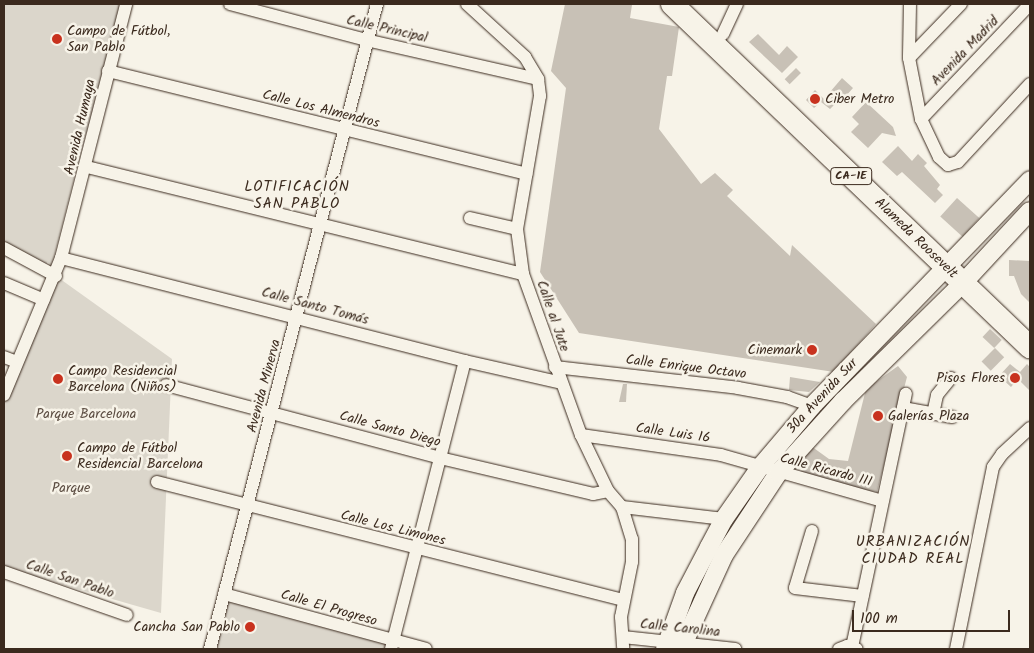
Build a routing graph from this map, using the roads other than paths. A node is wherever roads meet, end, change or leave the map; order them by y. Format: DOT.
graph roads {
  1 [pos="126,4"];
  2 [pos="230,4"];
  3 [pos="376,4"];
  4 [pos="467,4"];
  5 [pos="672,4"];
  6 [pos="692,4"];
  7 [pos="737,4"];
  8 [pos="910,4"];
  9 [pos="961,4"];
  10 [pos="1030,4"];
  11 [pos="723,34"];
  12 [pos="366,40"];
  13 [pos="909,58"];
  14 [pos="108,71"];
  15 [pos="538,79"];
  16 [pos="1030,84"];
  17 [pos="921,119"];
  18 [pos="343,130"];
  19 [pos="86,167"];
  20 [pos="526,174"];
  21 [pos="1030,180"];
  22 [pos="1030,211"];
  23 [pos="470,218"];
  24 [pos="319,225"];
  25 [pos="517,230"];
  26 [pos="4,248"];
  27 [pos="61,258"];
  28 [pos="952,261"];
  29 [pos="523,274"];
  30 [pos="56,276"];
  31 [pos="968,278"];
  32 [pos="4,283"];
  33 [pos="44,300"];
  34 [pos="297,317"];
  35 [pos="1030,328"];
  36 [pos="1030,347"];
  37 [pos="4,357"];
  38 [pos="857,358"];
  39 [pos="465,361"];
  40 [pos="17,362"];
  41 [pos="555,367"];
  42 [pos="870,375"];
  43 [pos="951,378"];
  44 [pos="562,383"];
  45 [pos="166,385"];
  46 [pos="830,387"];
  47 [pos="906,394"];
  48 [pos="4,395"];
  49 [pos="843,401"];
  50 [pos="812,406"];
  51 [pos="903,408"];
  52 [pos="272,413"];
  53 [pos="933,414"];
  54 [pos="952,417"];
  55 [pos="1030,428"];
  56 [pos="581,435"];
  57 [pos="440,458"];
  58 [pos="761,466"];
  59 [pos="778,473"];
  60 [pos="157,482"];
  61 [pos="608,491"];
  62 [pos="883,501"];
  63 [pos="247,507"];
  64 [pos="622,507"];
  65 [pos="724,519"];
  66 [pos="812,531"];
  67 [pos="416,549"];
  68 [pos="4,572"];
  69 [pos="224,594"];
  70 [pos="863,596"];
  71 [pos="623,600"];
  72 [pos="127,615"];
  73 [pos="623,643"];
  74 [pos="392,645"];
  75 [pos="674,646"];
  76 [pos="854,648"];
  77 [pos="210,649"];
  78 [pos="426,649"];
  79 [pos="735,649"];
  80 [pos="839,649"];
  81 [pos="956,649"];
  1 -- 14 [label="street, Avenida Humaya"];
  2 -- 12 [label="street, Calle Principal"];
  3 -- 12 [label="street, Avenida Minerva"];
  4 -- 15 [label="street"];
  5 -- 28 [label="highway, Alameda Roosevelt / CA-1E"];
  6 -- 11 [label="highway, Alameda Roosevelt / CA-1E"];
  7 -- 11 [label="street"];
  8 -- 13 [label="street"];
  9 -- 13 [label="street"];
  10 -- 17 [label="street, Avenida Madrid"];
  11 -- 28 [label="highway, Alameda Roosevelt / CA-1E"];
  12 -- 15 [label="street, Calle Principal"];
  12 -- 18 [label="street, Avenida Minerva"];
  13 -- 17 [label="street"];
  14 -- 18 [label="street, Calle Los Almendros"];
  14 -- 19 [label="street, Avenida Humaya"];
  15 -- 20 [label="street, Calle al Jute"];
  16 -- 17 [label="street"];
  18 -- 20 [label="street, Calle Los Almendros"];
  18 -- 24 [label="street, Avenida Minerva"];
  19 -- 24 [label="street"];
  19 -- 27 [label="street, Avenida Humaya"];
  20 -- 25 [label="street, Calle al Jute"];
  21 -- 28 [label="street, 30a Avenida Sur"];
  22 -- 31 [label="street, 30a Avenida Sur"];
  23 -- 25 [label="street"];
  24 -- 29 [label="street"];
  24 -- 34 [label="street, Avenida Minerva"];
  25 -- 29 [label="street, Calle al Jute"];
  26 -- 30 [label="street"];
  27 -- 30 [label="street, Avenida Humaya"];
  27 -- 34 [label="street, Calle Santo Tomás"];
  28 -- 31 [label="highway, Alameda Roosevelt / CA-1E"];
  28 -- 38 [label="street, 30a Avenida Sur"];
  29 -- 41 [label="street, Calle al Jute"];
  30 -- 33 [label="street, Avenida Humaya"];
  31 -- 35 [label="highway, Alameda Roosevelt / CA-1E"];
  31 -- 36 [label="highway, Alameda Roosevelt / CA-1E"];
  31 -- 42 [label="street, 30a Avenida Sur"];
  32 -- 33 [label="street"];
  33 -- 40 [label="street, Avenida Humaya"];
  34 -- 39 [label="street, Calle Santo Tomás"];
  34 -- 52 [label="street, Avenida Minerva"];
  37 -- 40 [label="street"];
  38 -- 42 [label="street"];
  38 -- 46 [label="street, 30a Avenida Sur"];
  39 -- 44 [label="street, Calle Santo Tomás"];
  39 -- 57 [label="street"];
  40 -- 48 [label="street, Avenida Humaya"];
  41 -- 44 [label="street, Calle al Jute"];
  41 -- 50 [label="street, Calle Enrique Octavo"];
  42 -- 49 [label="street, 30a Avenida Sur"];
  43 -- 53 [label="street"];
  44 -- 56 [label="street, Calle al Jute"];
  45 -- 52 [label="street, Calle Santo Diego"];
  46 -- 49 [label="street"];
  46 -- 50 [label="street, 30a Avenida Sur"];
  47 -- 51 [label="street"];
  49 -- 59 [label="street, 30a Avenida Sur"];
  50 -- 58 [label="street, 30a Avenida Sur"];
  51 -- 53 [label="street"];
  51 -- 62 [label="street"];
  52 -- 57 [label="street, Calle Santo Diego"];
  52 -- 63 [label="street, Avenida Minerva"];
  53 -- 54 [label="street"];
  55 -- 81 [label="street"];
  56 -- 58 [label="street, Calle Luis 16"];
  56 -- 61 [label="street, Calle al Jute"];
  57 -- 61 [label="street, Calle Santo Diego"];
  57 -- 67 [label="street"];
  58 -- 59 [label="street, Calle Ricardo III"];
  58 -- 65 [label="street, 30a Avenida Sur"];
  59 -- 62 [label="street, Calle Ricardo III"];
  59 -- 75 [label="street, 30a Avenida Sur"];
  60 -- 63 [label="street, Calle Los Limones"];
  61 -- 64 [label="street, Calle al Jute"];
  62 -- 70 [label="street"];
  63 -- 67 [label="street, Calle Los Limones"];
  63 -- 69 [label="street, Avenida Minerva"];
  64 -- 65 [label="street"];
  64 -- 71 [label="street, Calle al Jute"];
  65 -- 75 [label="street, 30a Avenida Sur"];
  66 -- 70 [label="street"];
  67 -- 71 [label="street, Calle Los Limones"];
  67 -- 74 [label="street"];
  68 -- 72 [label="street, Calle San Pablo"];
  69 -- 74 [label="street, Calle El Progreso"];
  69 -- 77 [label="street, Avenida Minerva"];
  70 -- 76 [label="street"];
  71 -- 73 [label="street, Calle al Jute"];
  73 -- 75 [label="street, Calle Carolina"];
  74 -- 78 [label="street, Calle El Progreso"];
  75 -- 79 [label="street, Calle Carolina"];
  76 -- 80 [label="street"];
}
